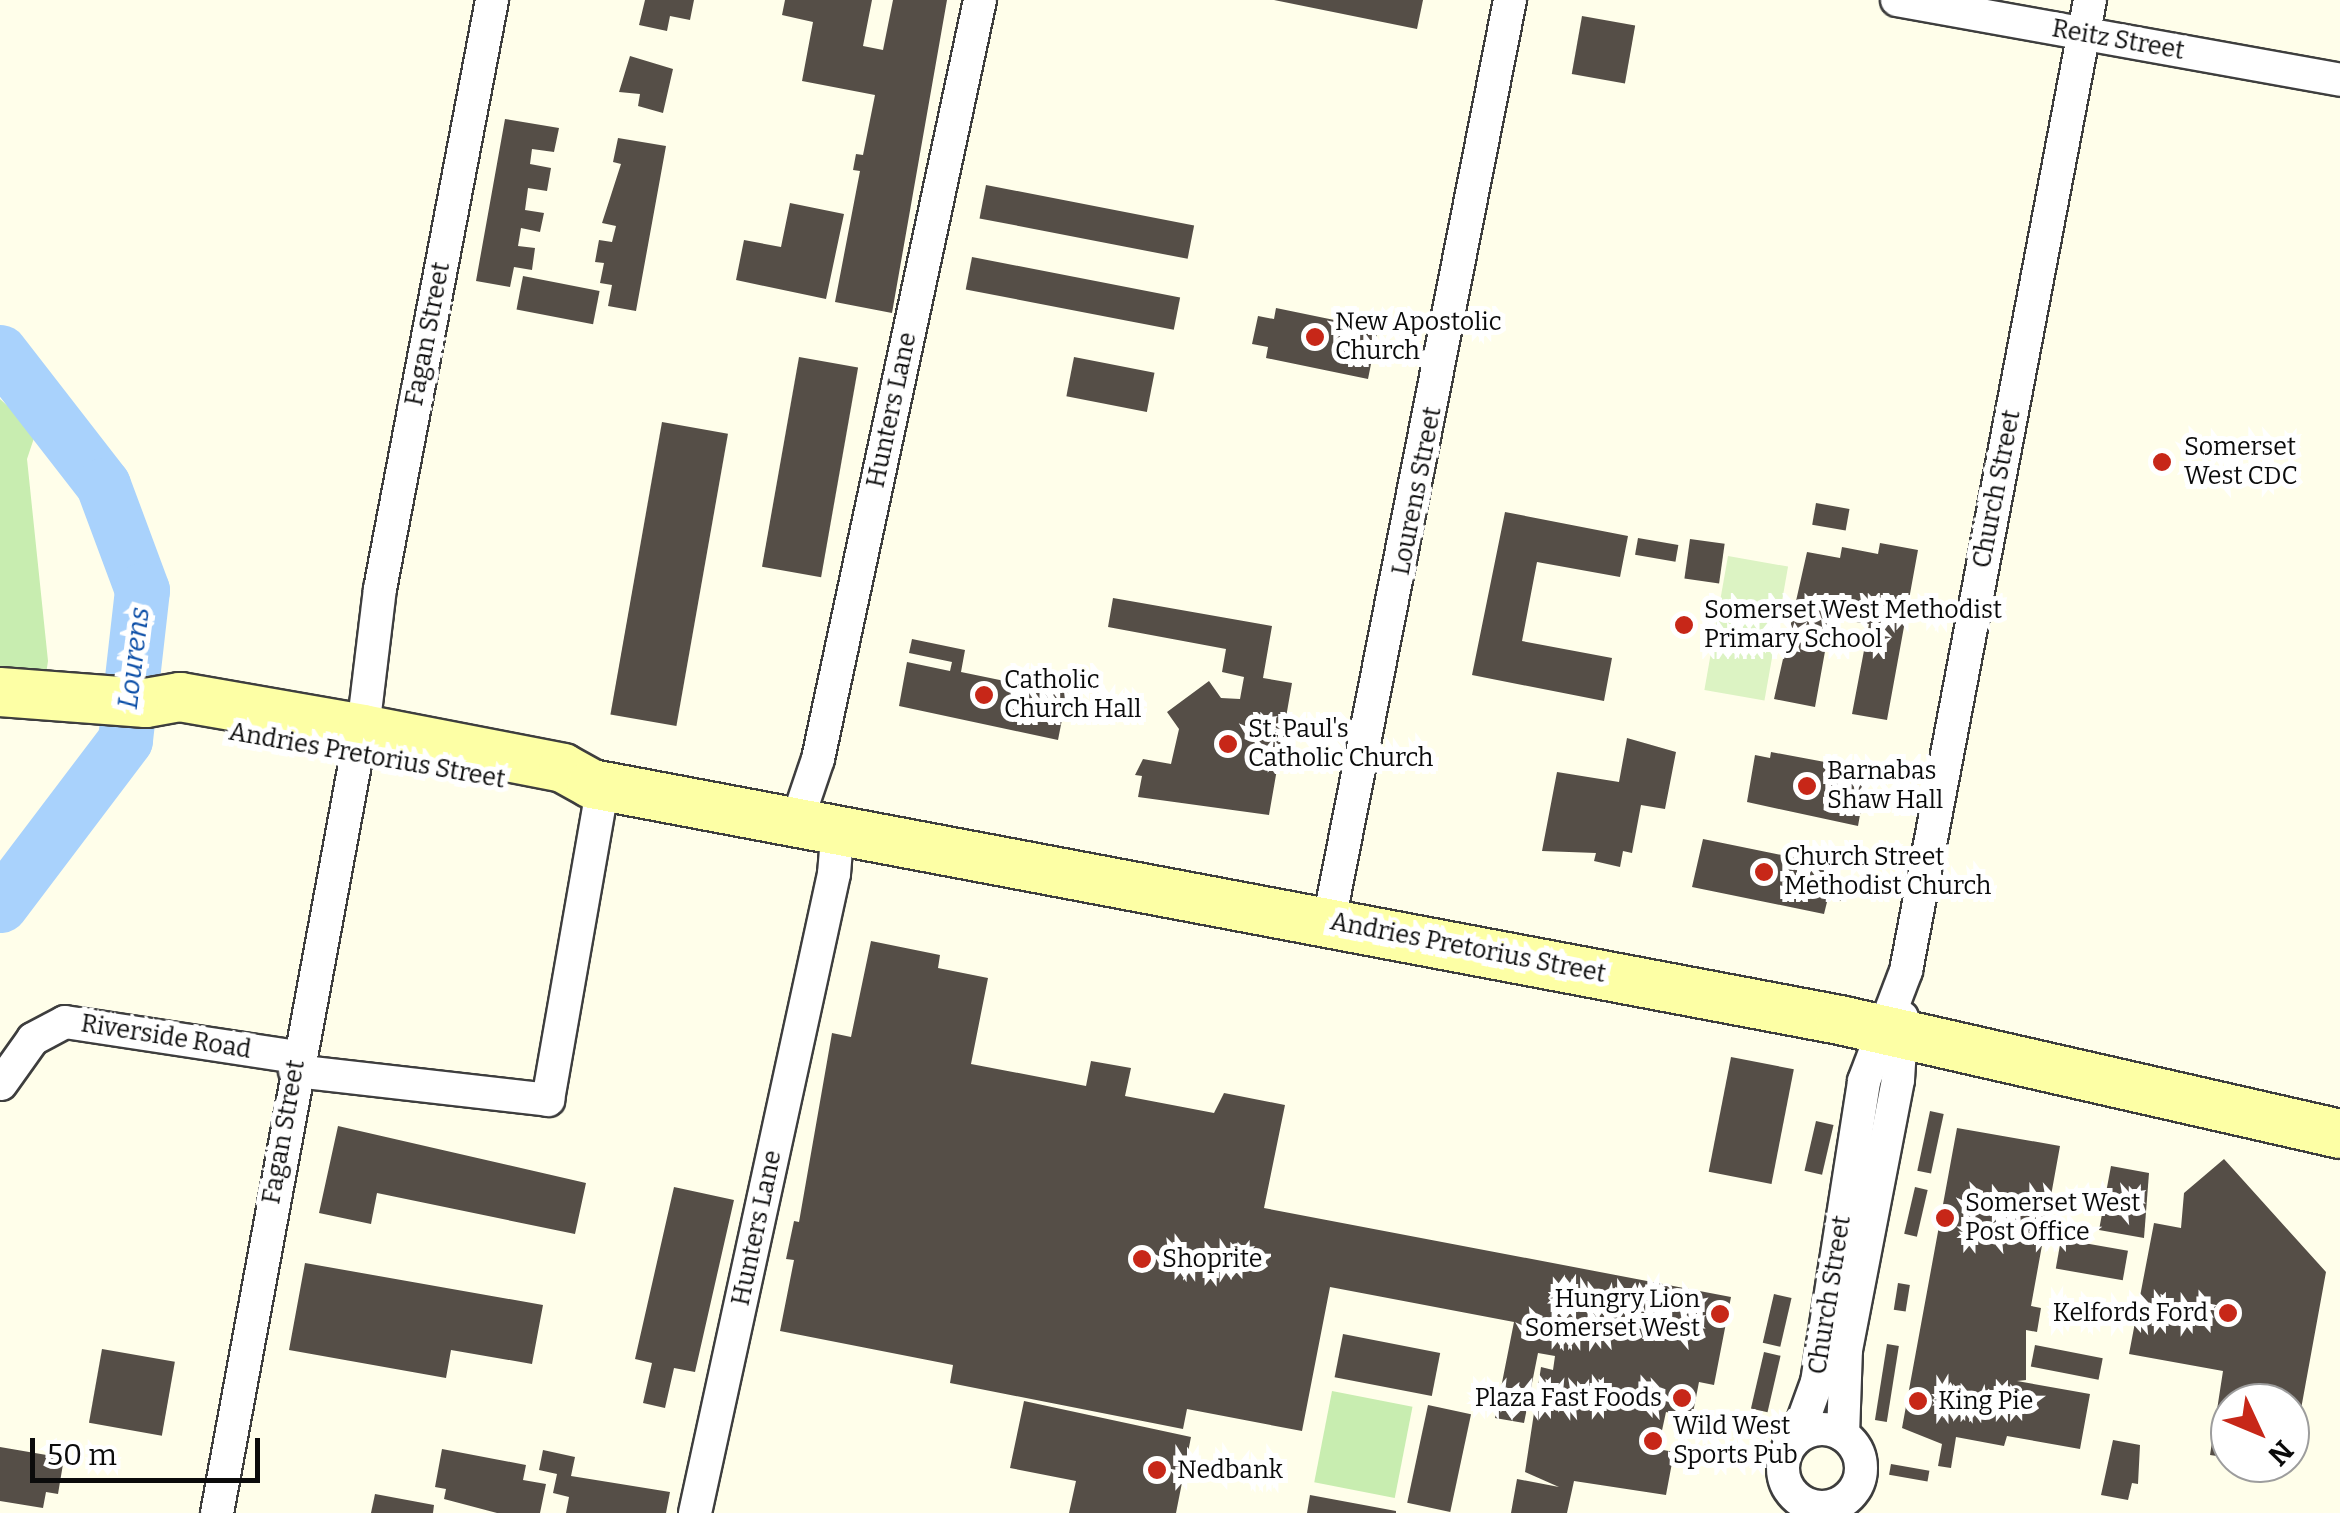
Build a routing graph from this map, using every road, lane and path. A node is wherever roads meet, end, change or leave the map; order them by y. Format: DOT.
graph roads {
  1 [pos="492,0"];
  2 [pos="980,0"];
  3 [pos="1510,0"];
  4 [pos="1897,0"];
  5 [pos="2090,0"];
  6 [pos="2083,34"];
  7 [pos="2340,80"];
  8 [pos="12,693"];
  9 [pos="360,741"];
  10 [pos="598,785"];
  11 [pos="818,822"];
  12 [pos="1330,921"];
  13 [pos="1892,1032"];
  14 [pos="296,1064"];
  15 [pos="1,1084"];
  16 [pos="2340,1134"];
  17 [pos="1842,1435"];
  18 [pos="1797,1438"];
  19 [pos="1811,1510"];
  20 [pos="217,1513"];
  21 [pos="694,1513"];
  1 -- 9 [label="street, Fagan Street"];
  2 -- 11 [label="street, Hunters Lane"];
  3 -- 12 [label="street, Lourens Street"];
  4 -- 6 [label="street, Reitz Street"];
  5 -- 6 [label="street, Church Street"];
  6 -- 7 [label="street, Reitz Street"];
  6 -- 13 [label="street, Church Street"];
  8 -- 9 [label="street, Andries Pretorius Street"];
  9 -- 10 [label="street, Andries Pretorius Street"];
  9 -- 14 [label="street, Fagan Street"];
  10 -- 11 [label="street, Andries Pretorius Street"];
  10 -- 14 [label="street, Riverside Road"];
  11 -- 12 [label="street, Andries Pretorius Street"];
  11 -- 21 [label="street, Hunters Lane"];
  12 -- 13 [label="street, Andries Pretorius Street"];
  13 -- 16 [label="street, Andries Pretorius Street"];
  13 -- 17 [label="street, Church Street"];
  13 -- 18 [label="street, Church Street"];
  14 -- 15 [label="street, Riverside Road"];
  14 -- 20 [label="street, Fagan Street"];
  17 -- 18 [label="street"];
  17 -- 19 [label="street, Church Street"];
  18 -- 19 [label="street, Church Street"];
}
